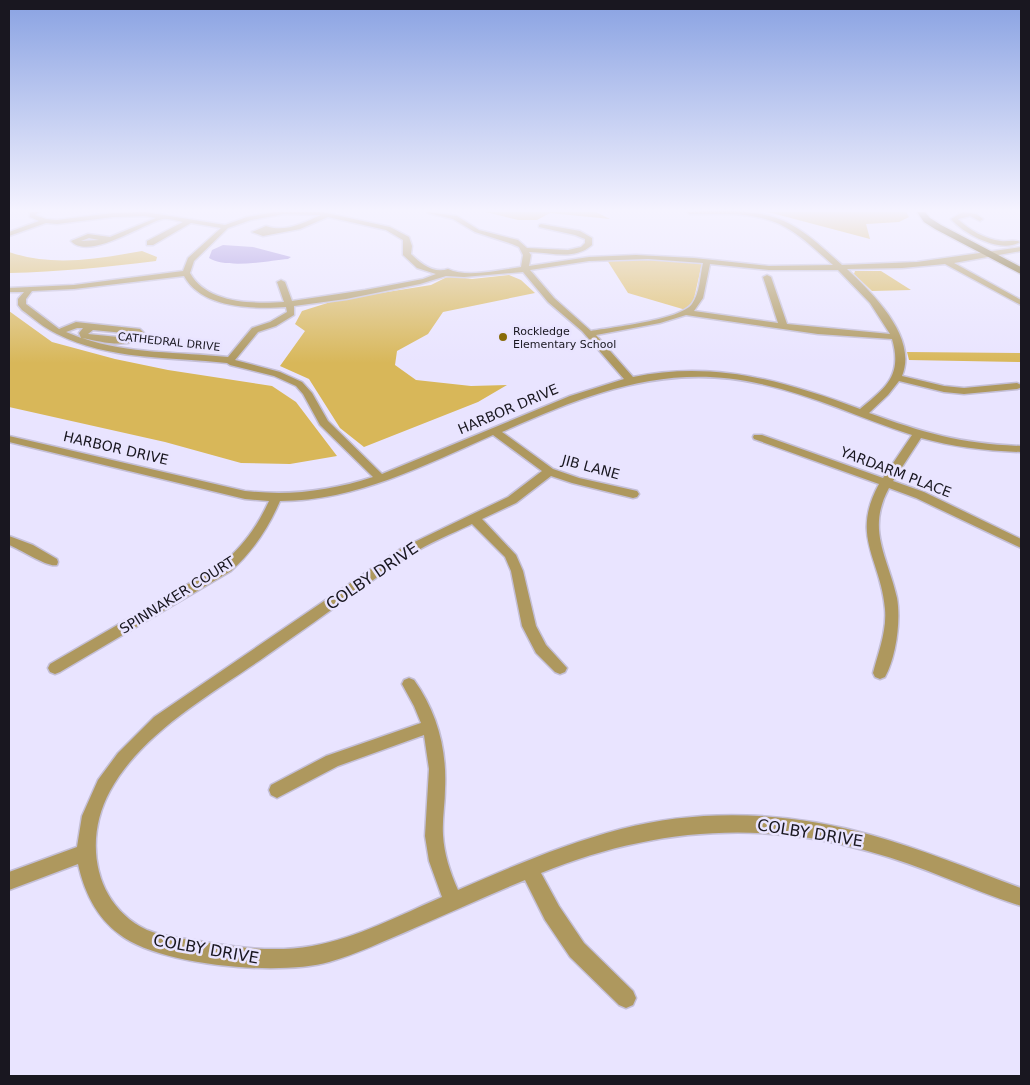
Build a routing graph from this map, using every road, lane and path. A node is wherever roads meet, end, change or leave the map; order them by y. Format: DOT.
graph roads {
  1 [pos="190,263"];
  2 [pos="414,263"];
  3 [pos="524,263"];
  4 [pos="538,263"];
  5 [pos="561,263"];
  6 [pos="707,263"];
  7 [pos="721,263"];
  8 [pos="836,263"];
  9 [pos="931,263"];
  10 [pos="948,263"];
  11 [pos="1008,263"];
  12 [pos="547,264"];
  13 [pos="841,267"];
  14 [pos="522,268"];
  15 [pos="1021,271"];
  16 [pos="446,272"];
  17 [pos="186,273"];
  18 [pos="766,277"];
  19 [pos="280,282"];
  20 [pos="30,289"];
  21 [pos="9,290"];
  22 [pos="289,304"];
  23 [pos="1021,304"];
  24 [pos="687,313"];
  25 [pos="91,327"];
  26 [pos="784,327"];
  27 [pos="58,332"];
  28 [pos="589,334"];
  29 [pos="894,335"];
  30 [pos="230,360"];
  31 [pos="897,378"];
  32 [pos="631,381"];
  33 [pos="1017,386"];
  34 [pos="861,414"];
  35 [pos="494,431"];
  36 [pos="918,434"];
  37 [pos="758,437"];
  38 [pos="9,438"];
  39 [pos="1021,449"];
  40 [pos="549,471"];
  41 [pos="380,479"];
  42 [pos="887,483"];
  43 [pos="633,494"];
  44 [pos="276,498"];
  45 [pos="473,518"];
  46 [pos="9,540"];
  47 [pos="1021,544"];
  48 [pos="52,562"];
  49 [pos="55,668"];
  50 [pos="560,668"];
  51 [pos="880,673"];
  52 [pos="408,684"];
  53 [pos="429,727"];
  54 [pos="277,790"];
  55 [pos="86,852"];
  56 [pos="529,869"];
  57 [pos="9,881"];
  58 [pos="1021,897"];
  59 [pos="453,902"];
  60 [pos="626,998"];
  1 -- 17 [label="street"];
  2 -- 16 [label="street"];
  3 -- 14 [label="street"];
  4 -- 12 [label="street"];
  5 -- 12 [label="street"];
  6 -- 24 [label="street"];
  7 -- 13 [label="street"];
  8 -- 13 [label="street"];
  9 -- 13 [label="street"];
  10 -- 23 [label="street"];
  11 -- 15 [label="main road"];
  12 -- 14 [label="street"];
  13 -- 29 [label="street"];
  14 -- 16 [label="street"];
  14 -- 28 [label="street"];
  16 -- 22 [label="street"];
  17 -- 20 [label="street"];
  17 -- 22 [label="street"];
  18 -- 26 [label="street"];
  19 -- 22 [label="street"];
  20 -- 21 [label="street"];
  20 -- 27 [label="street, CATHEDRAL DRIVE"];
  22 -- 30 [label="street, CATHEDRAL DRIVE"];
  24 -- 26 [label="street"];
  24 -- 28 [label="street"];
  25 -- 25 [label="street"];
  25 -- 27 [label="street"];
  26 -- 29 [label="street"];
  27 -- 30 [label="street, CATHEDRAL DRIVE"];
  28 -- 32 [label="street"];
  29 -- 31 [label="street"];
  30 -- 41 [label="street"];
  31 -- 33 [label="street"];
  31 -- 34 [label="street"];
  32 -- 34 [label="street, HARBOR DRIVE"];
  32 -- 35 [label="street, HARBOR DRIVE"];
  34 -- 36 [label="street, HARBOR DRIVE"];
  35 -- 40 [label="street, JIB LANE"];
  35 -- 41 [label="street, HARBOR DRIVE"];
  36 -- 39 [label="street, HARBOR DRIVE"];
  36 -- 42 [label="street"];
  37 -- 42 [label="street, YARDARM PLACE"];
  38 -- 44 [label="street, HARBOR DRIVE"];
  40 -- 43 [label="street, JIB LANE"];
  40 -- 45 [label="street, COLBY DRIVE"];
  41 -- 44 [label="street, HARBOR DRIVE"];
  42 -- 47 [label="street, YARDARM PLACE"];
  42 -- 51 [label="street"];
  44 -- 49 [label="street, SPINNAKER COURT"];
  45 -- 50 [label="street"];
  45 -- 55 [label="street, COLBY DRIVE"];
  46 -- 48 [label="street"];
  52 -- 53 [label="street"];
  53 -- 54 [label="street"];
  53 -- 59 [label="street"];
  55 -- 57 [label="street"];
  55 -- 59 [label="street, COLBY DRIVE"];
  56 -- 58 [label="street, COLBY DRIVE"];
  56 -- 59 [label="street, COLBY DRIVE"];
  56 -- 60 [label="street"];
}
